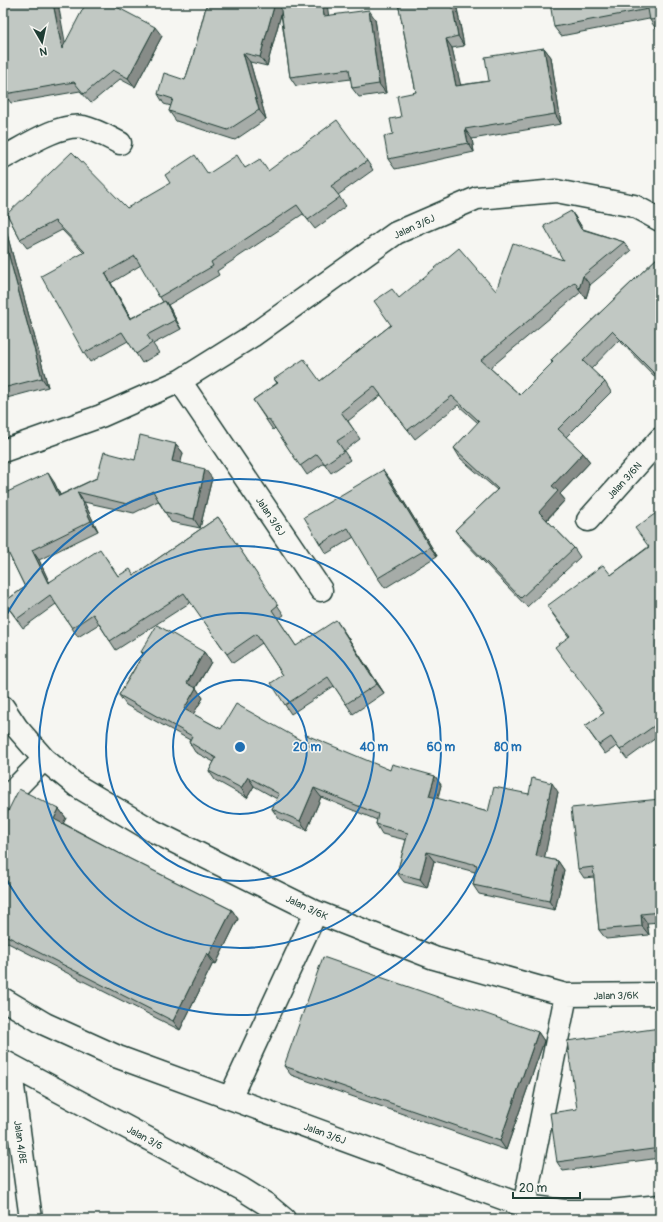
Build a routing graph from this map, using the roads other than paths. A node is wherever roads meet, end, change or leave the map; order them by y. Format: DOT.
graph roads {
  1 [pos="120,142"];
  2 [pos="3,158"];
  3 [pos="660,220"];
  4 [pos="180,381"];
  5 [pos="660,439"];
  6 [pos="3,451"];
  7 [pos="588,520"];
  8 [pos="321,590"];
  9 [pos="3,707"];
  10 [pos="44,759"];
  11 [pos="3,801"];
  12 [pos="316,912"];
  13 [pos="660,994"];
  14 [pos="566,995"];
  15 [pos="3,999"];
  16 [pos="7,1063"];
  17 [pos="230,1098"];
  18 [pos="524,1206"];
  19 [pos="660,1206"];
  20 [pos="31,1219"];
  21 [pos="284,1219"];
  1 -- 2 [label="street"];
  3 -- 4 [label="street, Jalan 3/6J"];
  4 -- 6 [label="street, Jalan 3/6J"];
  4 -- 8 [label="street, Jalan 3/6J"];
  5 -- 7 [label="street, Jalan 3/6N"];
  9 -- 10 [label="street, Jalan 3/6K"];
  10 -- 11 [label="street"];
  10 -- 12 [label="street, Jalan 3/6K"];
  12 -- 14 [label="street, Jalan 3/6K"];
  12 -- 17 [label="street"];
  13 -- 14 [label="street, Jalan 3/6K"];
  14 -- 18 [label="street"];
  15 -- 17 [label="street, Jalan 3/6J"];
  16 -- 20 [label="street, Jalan 4/8E"];
  16 -- 21 [label="street, Jalan 3/6"];
  17 -- 18 [label="street, Jalan 3/6J"];
  18 -- 19 [label="street, Jalan 3/6J"];
}
